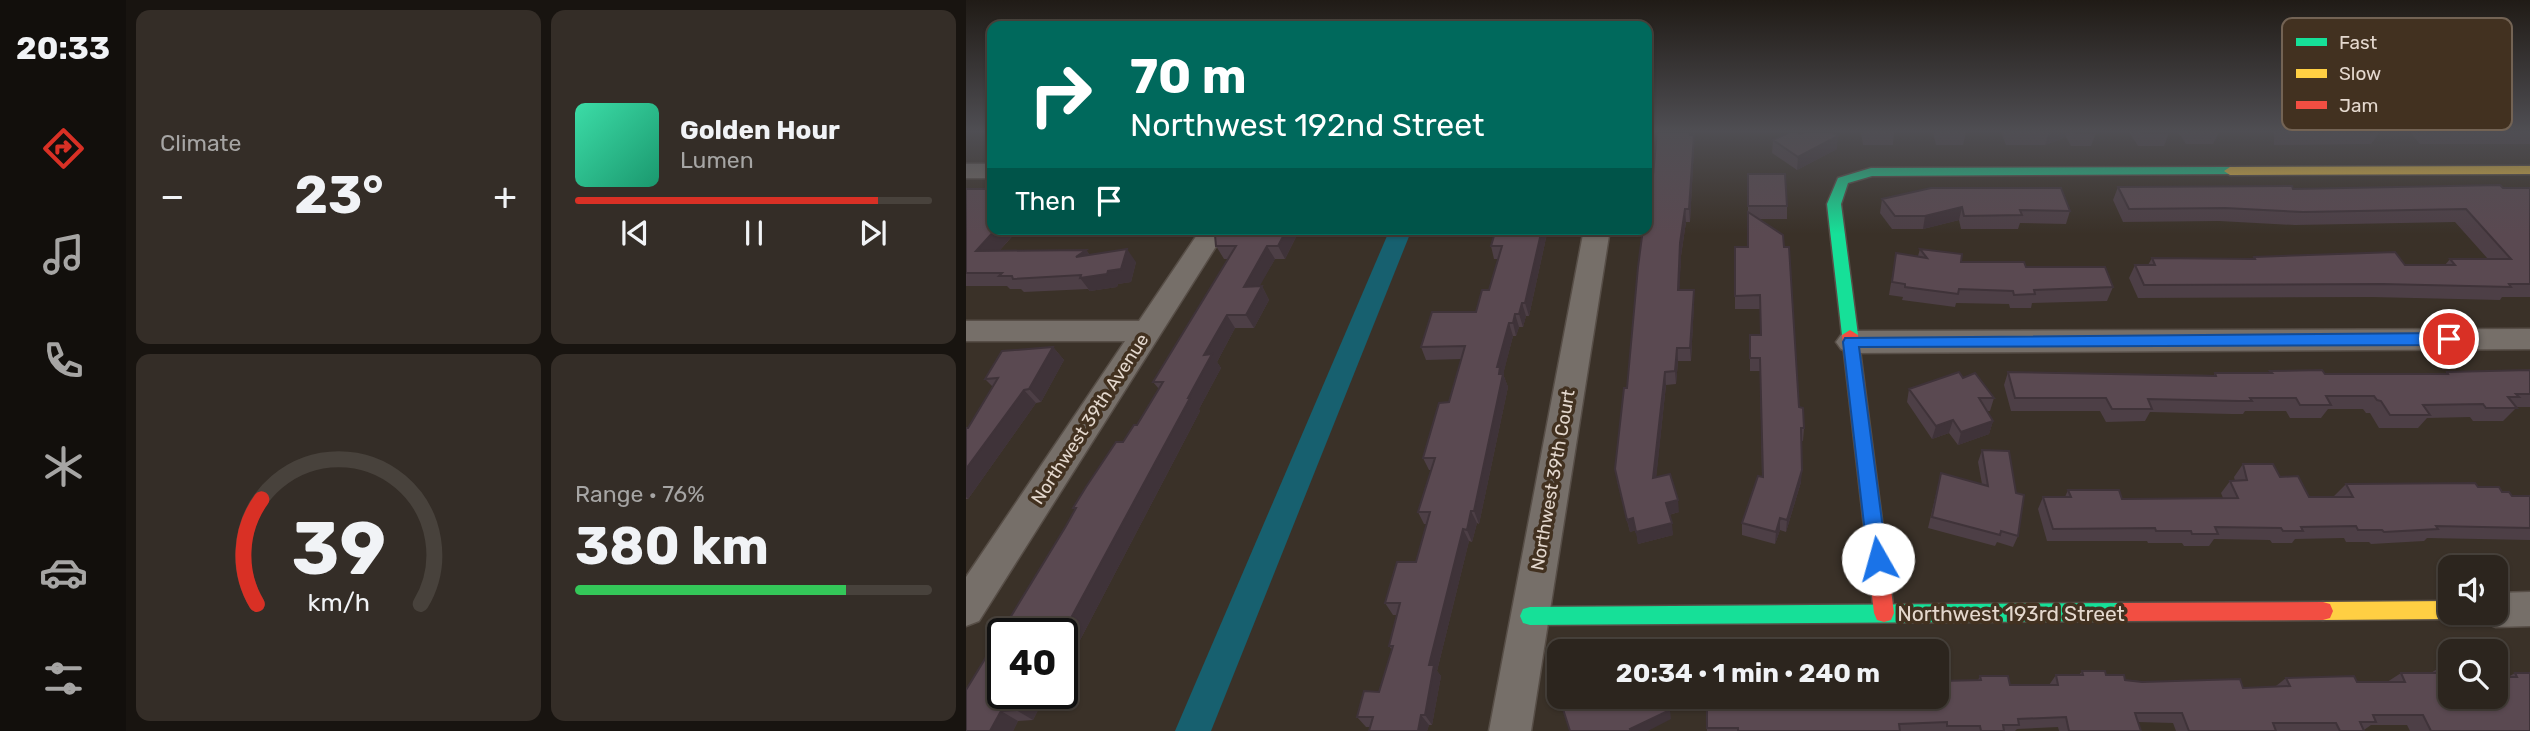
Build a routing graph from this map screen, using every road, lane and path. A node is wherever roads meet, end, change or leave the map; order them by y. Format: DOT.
graph roads {
  1 [pos="2530,170"];
  2 [pos="966,171"];
  3 [pos="987,171"];
  4 [pos="1210,235"];
  5 [pos="1596,235"];
  6 [pos="966,331"];
  7 [pos="1148,331"];
  8 [pos="2530,339"];
  9 [pos="1851,342"];
  10 [pos="966,609"];
  11 [pos="2530,609"];
  12 [pos="2438,610"];
  13 [pos="2508,610"];
  14 [pos="1884,613"];
  15 [pos="1530,616"];
  16 [pos="1510,731"];
  1 -- 9 [label="street"];
  2 -- 3 [label="street"];
  4 -- 7 [label="street, Northwest 39th Avenue"];
  5 -- 15 [label="street, Northwest 39th Court"];
  6 -- 7 [label="street"];
  7 -- 10 [label="street, Northwest 39th Avenue"];
  8 -- 9 [label="street"];
  9 -- 14 [label="street"];
  11 -- 13 [label="street"];
  12 -- 14 [label="street, Northwest 193rd Street"];
  14 -- 15 [label="street, Northwest 193rd Street"];
  15 -- 16 [label="street, Northwest 39th Court"];
}
